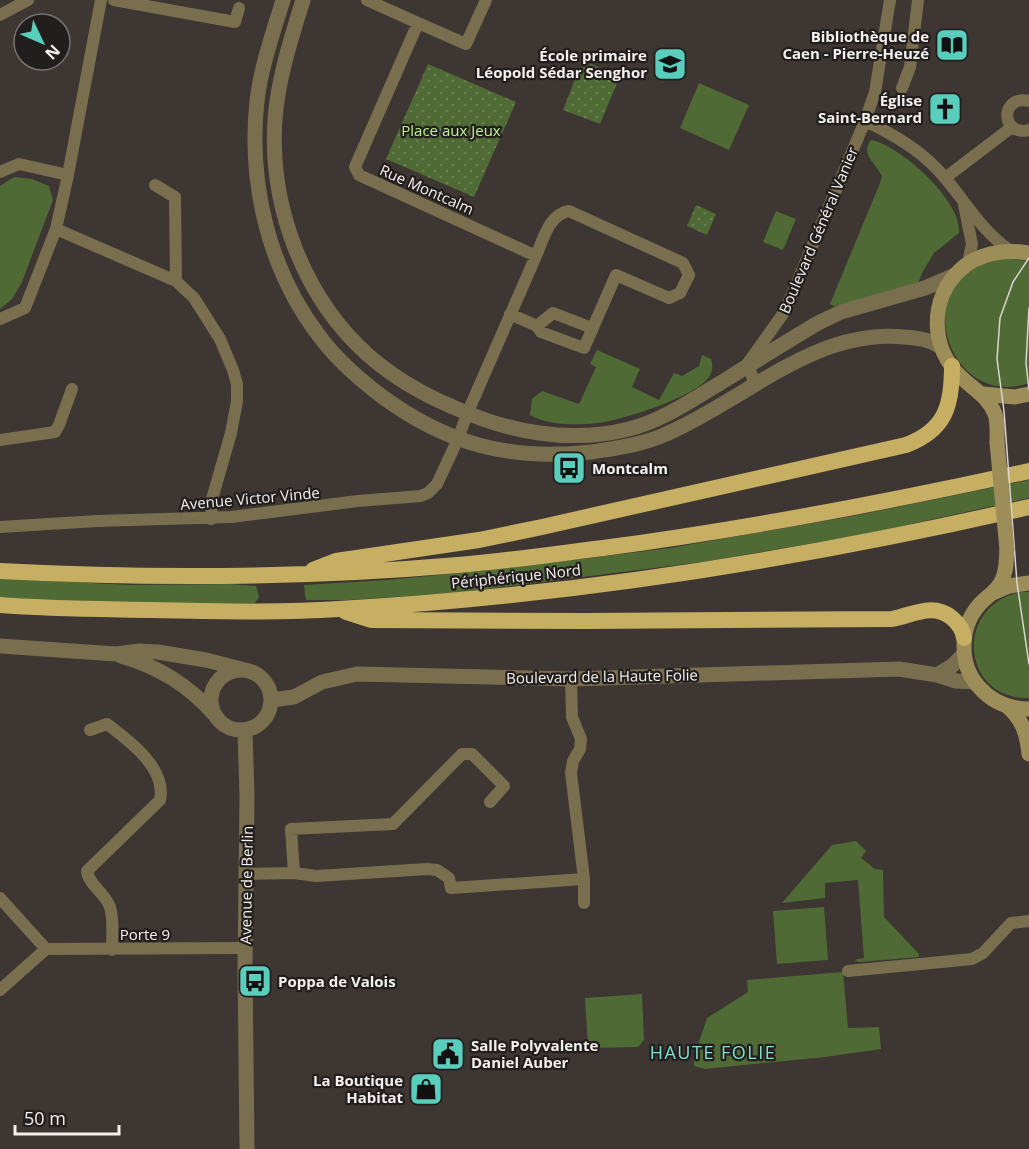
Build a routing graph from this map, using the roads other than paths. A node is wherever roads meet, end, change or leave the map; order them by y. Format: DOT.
graph roads {
  1 [pos="28,0"];
  2 [pos="101,0"];
  3 [pos="114,0"];
  4 [pos="283,0"];
  5 [pos="303,0"];
  6 [pos="367,0"];
  7 [pos="486,0"];
  8 [pos="890,0"];
  9 [pos="918,0"];
  10 [pos="239,8"];
  11 [pos="0,15"];
  12 [pos="418,23"];
  13 [pos="902,88"];
  14 [pos="1029,101"];
  15 [pos="865,121"];
  16 [pos="1011,127"];
  17 [pos="1029,130"];
  18 [pos="0,172"];
  19 [pos="68,175"];
  20 [pos="945,178"];
  21 [pos="155,186"];
  22 [pos="963,201"];
  23 [pos="56,229"];
  24 [pos="1011,251"];
  25 [pos="1029,253"];
  26 [pos="536,256"];
  27 [pos="968,262"];
  28 [pos="953,276"];
  29 [pos="176,281"];
  30 [pos="510,314"];
  31 [pos="0,319"];
  32 [pos="537,326"];
  33 [pos="592,328"];
  34 [pos="939,346"];
  35 [pos="747,366"];
  36 [pos="952,366"];
  37 [pos="754,386"];
  38 [pos="72,389"];
  39 [pos="983,394"];
  40 [pos="1029,394"];
  41 [pos="462,427"];
  42 [pos="0,440"];
  43 [pos="1029,471"];
  44 [pos="1029,507"];
  45 [pos="211,519"];
  46 [pos="0,527"];
  47 [pos="0,571"];
  48 [pos="305,574"];
  49 [pos="1029,583"];
  50 [pos="993,593"];
  51 [pos="0,605"];
  52 [pos="336,609"];
  53 [pos="0,646"];
  54 [pos="964,646"];
  55 [pos="116,654"];
  56 [pos="249,670"];
  57 [pos="937,675"];
  58 [pos="571,679"];
  59 [pos="975,682"];
  60 [pos="271,700"];
  61 [pos="1007,706"];
  62 [pos="1029,709"];
  63 [pos="214,714"];
  64 [pos="245,729"];
  65 [pos="90,730"];
  66 [pos="1029,754"];
  67 [pos="490,802"];
  68 [pos="294,873"];
  69 [pos="246,874"];
  70 [pos="584,879"];
  71 [pos="0,898"];
  72 [pos="584,903"];
  73 [pos="1029,921"];
  74 [pos="245,948"];
  75 [pos="46,949"];
  76 [pos="112,950"];
  77 [pos="848,971"];
  78 [pos="0,990"];
  79 [pos="247,1149"];
  1 -- 11 [label="street"];
  2 -- 19 [label="street"];
  3 -- 10 [label="street"];
  4 -- 41 [label="street, Boulevard Général Vanier"];
  5 -- 41 [label="street, Boulevard Général Vanier"];
  6 -- 12 [label="street"];
  7 -- 12 [label="street"];
  8 -- 15 [label="street, Boulevard Général Vanier"];
  9 -- 13 [label="street"];
  12 -- 26 [label="street, Rue Montcalm"];
  14 -- 16 [label="street"];
  15 -- 20 [label="street"];
  15 -- 35 [label="street, Boulevard Général Vanier"];
  16 -- 17 [label="street"];
  16 -- 20 [label="street"];
  18 -- 19 [label="street"];
  19 -- 23 [label="street"];
  20 -- 22 [label="street"];
  21 -- 29 [label="street"];
  22 -- 24 [label="street"];
  22 -- 27 [label="street"];
  23 -- 29 [label="street"];
  23 -- 31 [label="street"];
  24 -- 25 [label="main road"];
  24 -- 27 [label="main road"];
  26 -- 30 [label="street"];
  26 -- 33 [label="street"];
  27 -- 28 [label="main road"];
  28 -- 34 [label="main road"];
  28 -- 35 [label="street, Boulevard Général Vanier"];
  29 -- 45 [label="street"];
  30 -- 32 [label="street"];
  30 -- 41 [label="street"];
  32 -- 33 [label="street"];
  32 -- 33 [label="street"];
  34 -- 36 [label="main road"];
  34 -- 37 [label="street, Boulevard Général Vanier"];
  35 -- 37 [label="street"];
  35 -- 41 [label="street, Boulevard Général Vanier"];
  36 -- 39 [label="main road"];
  36 -- 48 [label="highway"];
  37 -- 41 [label="street, Boulevard Général Vanier"];
  38 -- 42 [label="street"];
  39 -- 40 [label="main road"];
  39 -- 50 [label="main road, bridge"];
  41 -- 45 [label="street, Avenue Victor Vinde"];
  43 -- 48 [label="highway, Périphérique Nord"];
  44 -- 52 [label="highway, Périphérique Nord"];
  45 -- 46 [label="street, Avenue Victor Vinde"];
  47 -- 48 [label="highway, Périphérique Nord"];
  49 -- 50 [label="main road"];
  50 -- 54 [label="main road"];
  51 -- 52 [label="highway, Périphérique Nord"];
  52 -- 54 [label="highway"];
  53 -- 55 [label="street"];
  54 -- 57 [label="street"];
  54 -- 59 [label="main road"];
  55 -- 56 [label="street"];
  55 -- 63 [label="street"];
  56 -- 60 [label="street"];
  56 -- 63 [label="street"];
  57 -- 58 [label="street, Boulevard de la Haute Folie"];
  57 -- 59 [label="street, Boulevard de la Haute Folie"];
  58 -- 60 [label="street, Boulevard de la Haute Folie"];
  58 -- 70 [label="street"];
  59 -- 61 [label="main road"];
  60 -- 64 [label="street"];
  61 -- 62 [label="main road"];
  61 -- 66 [label="main road"];
  63 -- 64 [label="street"];
  64 -- 69 [label="street, Avenue de Berlin"];
  65 -- 76 [label="street"];
  67 -- 68 [label="street"];
  68 -- 69 [label="street"];
  68 -- 70 [label="street"];
  69 -- 74 [label="street, Avenue de Berlin"];
  70 -- 72 [label="street"];
  71 -- 75 [label="street"];
  73 -- 77 [label="street"];
  74 -- 76 [label="street, Porte 9"];
  74 -- 79 [label="street, Avenue de Berlin"];
  75 -- 76 [label="street, Porte 9"];
  75 -- 78 [label="street"];
}
